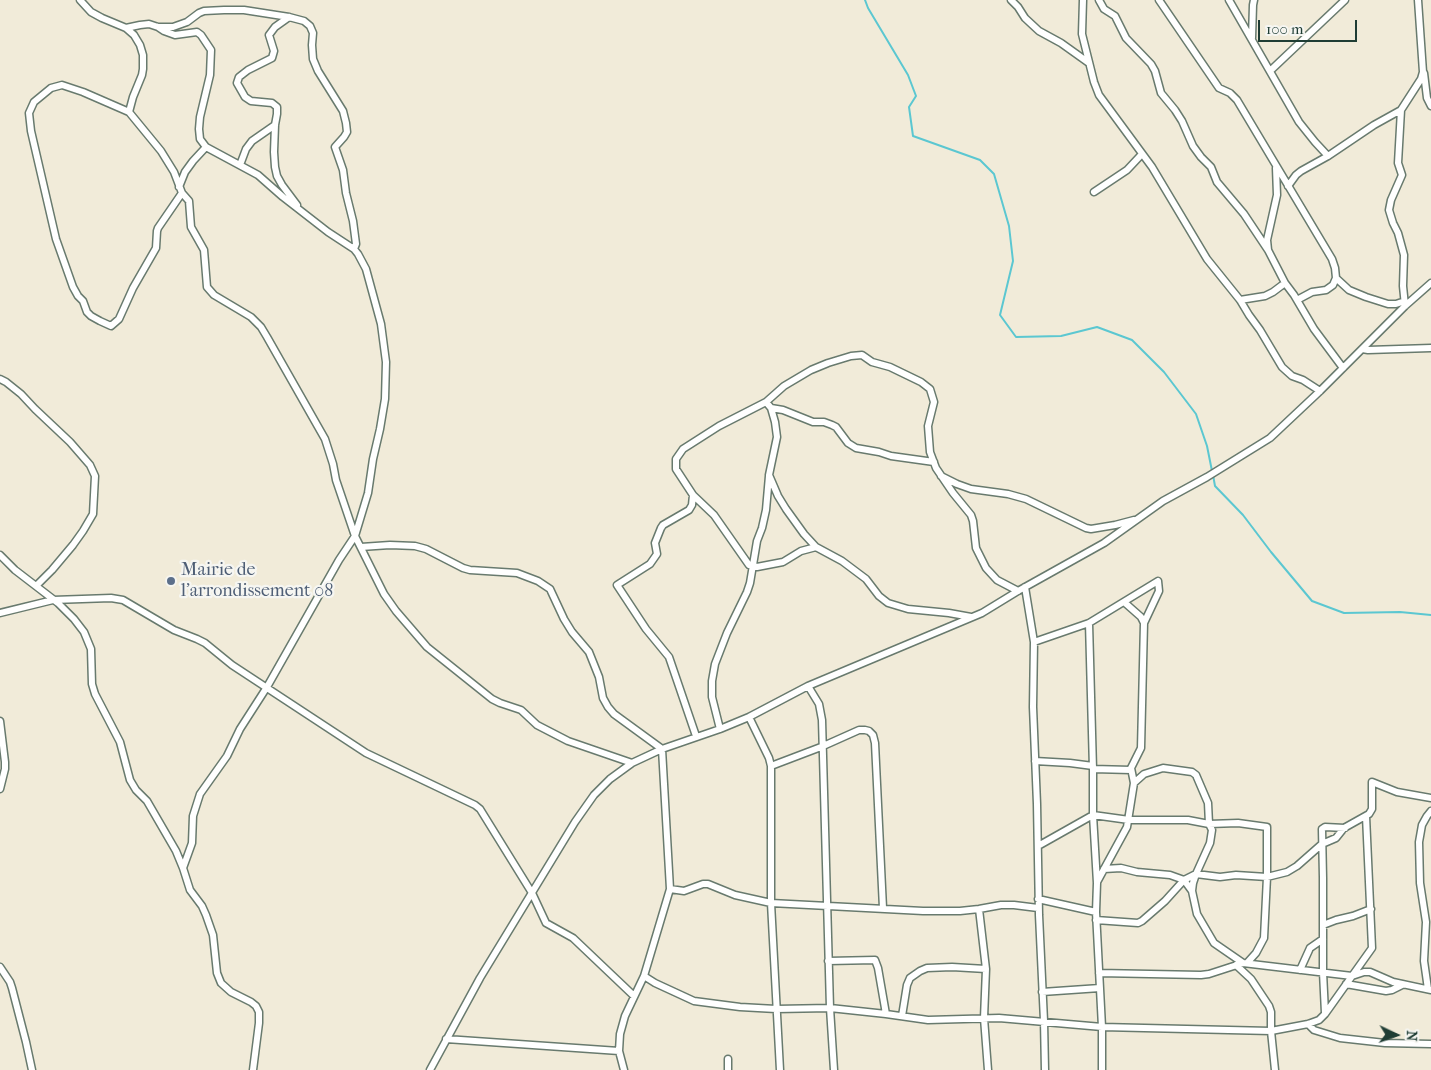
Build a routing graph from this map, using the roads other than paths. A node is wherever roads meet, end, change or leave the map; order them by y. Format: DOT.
graph roads {
  1 [pos="80,0"];
  2 [pos="1011,0"];
  3 [pos="1083,0"];
  4 [pos="1099,0"];
  5 [pos="1159,0"];
  6 [pos="1229,0"];
  7 [pos="1254,0"];
  8 [pos="1345,0"];
  9 [pos="1418,0"];
  10 [pos="289,17"];
  11 [pos="158,27"];
  12 [pos="126,28"];
  13 [pos="1252,40"];
  14 [pos="1089,63"];
  15 [pos="1270,71"];
  16 [pos="1424,72"];
  17 [pos="1431,106"];
  18 [pos="1401,110"];
  19 [pos="129,112"];
  20 [pos="275,125"];
  21 [pos="206,147"];
  22 [pos="1142,154"];
  23 [pos="1328,156"];
  24 [pos="240,165"];
  25 [pos="1276,167"];
  26 [pos="1288,186"];
  27 [pos="180,190"];
  28 [pos="1094,192"];
  29 [pos="302,211"];
  30 [pos="354,249"];
  31 [pos="1268,250"];
  32 [pos="1336,278"];
  33 [pos="1285,283"];
  34 [pos="1431,284"];
  35 [pos="1240,300"];
  36 [pos="1297,300"];
  37 [pos="1405,303"];
  38 [pos="1431,348"];
  39 [pos="1362,349"];
  40 [pos="1343,368"];
  41 [pos="0,379"];
  42 [pos="1320,391"];
  43 [pos="766,402"];
  44 [pos="772,408"];
  45 [pos="934,462"];
  46 [pos="770,475"];
  47 [pos="939,475"];
  48 [pos="693,495"];
  49 [pos="1138,519"];
  50 [pos="355,536"];
  51 [pos="361,547"];
  52 [pos="816,547"];
  53 [pos="0,555"];
  54 [pos="752,567"];
  55 [pos="36,586"];
  56 [pos="1025,587"];
  57 [pos="1018,591"];
  58 [pos="53,600"];
  59 [pos="1124,602"];
  60 [pos="0,612"];
  61 [pos="972,617"];
  62 [pos="1089,623"];
  63 [pos="1144,623"];
  64 [pos="1034,642"];
  65 [pos="808,686"];
  66 [pos="267,687"];
  67 [pos="749,717"];
  68 [pos="0,721"];
  69 [pos="720,729"];
  70 [pos="696,736"];
  71 [pos="821,747"];
  72 [pos="662,749"];
  73 [pos="1035,762"];
  74 [pos="632,763"];
  75 [pos="771,766"];
  76 [pos="1093,767"];
  77 [pos="1131,770"];
  78 [pos="1134,783"];
  79 [pos="0,788"];
  80 [pos="1431,798"];
  81 [pos="1431,811"];
  82 [pos="1093,815"];
  83 [pos="1366,816"];
  84 [pos="1129,820"];
  85 [pos="1209,824"];
  86 [pos="1346,828"];
  87 [pos="1322,844"];
  88 [pos="1038,846"];
  89 [pos="184,868"];
  90 [pos="1104,869"];
  91 [pos="1196,874"];
  92 [pos="1267,878"];
  93 [pos="1184,880"];
  94 [pos="1097,883"];
  95 [pos="670,889"];
  96 [pos="1192,891"];
  97 [pos="532,893"];
  98 [pos="1038,899"];
  99 [pos="771,902"];
  100 [pos="827,905"];
  101 [pos="883,908"];
  102 [pos="1038,908"];
  103 [pos="979,909"];
  104 [pos="1371,909"];
  105 [pos="1096,912"];
  106 [pos="1096,920"];
  107 [pos="1323,925"];
  108 [pos="1323,939"];
  109 [pos="828,961"];
  110 [pos="1245,963"];
  111 [pos="1236,965"];
  112 [pos="0,967"];
  113 [pos="986,969"];
  114 [pos="1300,970"];
  115 [pos="1323,972"];
  116 [pos="1099,973"];
  117 [pos="644,976"];
  118 [pos="1352,976"];
  119 [pos="1346,984"];
  120 [pos="1402,985"];
  121 [pos="1100,988"];
  122 [pos="1429,989"];
  123 [pos="1042,992"];
  124 [pos="634,996"];
  125 [pos="830,1008"];
  126 [pos="776,1009"];
  127 [pos="886,1014"];
  128 [pos="1325,1014"];
  129 [pos="902,1016"];
  130 [pos="984,1018"];
  131 [pos="1044,1021"];
  132 [pos="1308,1024"];
  133 [pos="1102,1027"];
  134 [pos="1270,1031"];
  135 [pos="446,1039"];
  136 [pos="1431,1044"];
  137 [pos="619,1051"];
  138 [pos="728,1059"];
  139 [pos="32,1070"];
  140 [pos="252,1070"];
  141 [pos="430,1070"];
  142 [pos="624,1070"];
  143 [pos="728,1070"];
  144 [pos="780,1070"];
  145 [pos="834,1070"];
  146 [pos="988,1070"];
  147 [pos="1045,1070"];
  148 [pos="1102,1070"];
  149 [pos="1274,1070"];
  1 -- 12 [label="street"];
  2 -- 14 [label="street"];
  3 -- 14 [label="street"];
  4 -- 31 [label="street"];
  5 -- 25 [label="street"];
  6 -- 13 [label="street"];
  7 -- 13 [label="street"];
  8 -- 15 [label="street"];
  9 -- 16 [label="street"];
  10 -- 11 [label="street"];
  10 -- 20 [label="street"];
  10 -- 30 [label="street"];
  11 -- 12 [label="street"];
  11 -- 21 [label="street"];
  12 -- 19 [label="street"];
  13 -- 15 [label="street"];
  14 -- 22 [label="street"];
  15 -- 23 [label="street"];
  16 -- 17 [label="street"];
  16 -- 18 [label="street"];
  18 -- 23 [label="street"];
  18 -- 37 [label="street"];
  19 -- 27 [label="street"];
  19 -- 27 [label="street"];
  20 -- 24 [label="street"];
  20 -- 29 [label="street"];
  21 -- 24 [label="street"];
  21 -- 27 [label="street"];
  22 -- 28 [label="street"];
  22 -- 35 [label="street"];
  23 -- 26 [label="street"];
  24 -- 29 [label="street"];
  25 -- 26 [label="street"];
  25 -- 31 [label="street"];
  26 -- 32 [label="street"];
  27 -- 50 [label="street"];
  29 -- 30 [label="street"];
  30 -- 50 [label="street"];
  31 -- 33 [label="street"];
  32 -- 36 [label="street"];
  32 -- 37 [label="street"];
  33 -- 35 [label="street"];
  33 -- 36 [label="street"];
  34 -- 37 [label="street"];
  35 -- 42 [label="street"];
  36 -- 40 [label="street"];
  37 -- 39 [label="street"];
  38 -- 39 [label="street"];
  39 -- 40 [label="street"];
  40 -- 42 [label="street"];
  41 -- 55 [label="street"];
  42 -- 49 [label="street"];
  43 -- 44 [label="street"];
  43 -- 45 [label="street"];
  43 -- 48 [label="street"];
  44 -- 45 [label="street"];
  44 -- 46 [label="street"];
  45 -- 47 [label="street"];
  46 -- 52 [label="street"];
  46 -- 54 [label="street"];
  47 -- 49 [label="street"];
  47 -- 57 [label="street"];
  48 -- 54 [label="street"];
  48 -- 70 [label="street"];
  49 -- 56 [label="street"];
  50 -- 51 [label="street"];
  50 -- 66 [label="street"];
  51 -- 72 [label="street"];
  51 -- 74 [label="street"];
  52 -- 54 [label="street"];
  52 -- 61 [label="street"];
  53 -- 55 [label="street"];
  54 -- 69 [label="street"];
  55 -- 58 [label="street"];
  56 -- 57 [label="street"];
  56 -- 64 [label="street"];
  57 -- 61 [label="street"];
  58 -- 60 [label="street"];
  58 -- 66 [label="street"];
  58 -- 89 [label="street"];
  59 -- 62 [label="street"];
  59 -- 63 [label="street"];
  59 -- 63 [label="street"];
  61 -- 65 [label="street"];
  62 -- 64 [label="street"];
  62 -- 76 [label="street"];
  63 -- 77 [label="street"];
  64 -- 73 [label="street"];
  65 -- 67 [label="street"];
  65 -- 71 [label="street"];
  66 -- 89 [label="street"];
  66 -- 97 [label="street"];
  67 -- 69 [label="street"];
  67 -- 75 [label="street"];
  68 -- 79 [label="street"];
  69 -- 70 [label="street"];
  70 -- 72 [label="street"];
  71 -- 75 [label="street"];
  71 -- 100 [label="street"];
  71 -- 101 [label="street"];
  72 -- 74 [label="street"];
  72 -- 95 [label="street"];
  73 -- 76 [label="street"];
  73 -- 88 [label="street"];
  74 -- 97 [label="street"];
  75 -- 99 [label="street"];
  76 -- 77 [label="street"];
  76 -- 82 [label="street"];
  77 -- 78 [label="street"];
  78 -- 84 [label="street"];
  78 -- 85 [label="street"];
  80 -- 83 [label="street"];
  81 -- 122 [label="street"];
  82 -- 84 [label="street"];
  82 -- 88 [label="street"];
  82 -- 94 [label="street"];
  83 -- 86 [label="street"];
  83 -- 104 [label="street"];
  84 -- 85 [label="street"];
  84 -- 90 [label="street"];
  85 -- 91 [label="street"];
  85 -- 92 [label="street"];
  86 -- 87 [label="street"];
  86 -- 87 [label="street"];
  87 -- 92 [label="street"];
  87 -- 107 [label="street"];
  88 -- 98 [label="street"];
  89 -- 140 [label="street"];
  90 -- 93 [label="street"];
  90 -- 94 [label="street"];
  91 -- 92 [label="street"];
  91 -- 93 [label="street"];
  91 -- 96 [label="street"];
  92 -- 110 [label="street"];
  93 -- 96 [label="street"];
  93 -- 106 [label="street"];
  94 -- 105 [label="street"];
  95 -- 99 [label="street"];
  95 -- 117 [label="street"];
  96 -- 110 [label="street"];
  97 -- 124 [label="street"];
  97 -- 135 [label="street"];
  98 -- 102 [label="street"];
  98 -- 105 [label="street"];
  99 -- 100 [label="street"];
  99 -- 126 [label="street"];
  100 -- 101 [label="street"];
  100 -- 109 [label="street"];
  101 -- 103 [label="street"];
  102 -- 103 [label="street"];
  102 -- 123 [label="street"];
  103 -- 113 [label="street"];
  104 -- 107 [label="street"];
  104 -- 118 [label="street"];
  105 -- 106 [label="street"];
  106 -- 116 [label="street"];
  107 -- 108 [label="street"];
  108 -- 114 [label="street"];
  108 -- 115 [label="street"];
  109 -- 125 [label="street"];
  109 -- 127 [label="street"];
  110 -- 111 [label="street"];
  110 -- 114 [label="street"];
  111 -- 116 [label="street"];
  111 -- 134 [label="street"];
  112 -- 139 [label="street"];
  113 -- 129 [label="street"];
  113 -- 130 [label="street"];
  114 -- 115 [label="street"];
  115 -- 118 [label="street"];
  115 -- 128 [label="street"];
  116 -- 121 [label="street"];
  117 -- 124 [label="street"];
  117 -- 126 [label="street"];
  118 -- 119 [label="street"];
  118 -- 120 [label="street"];
  119 -- 120 [label="street"];
  119 -- 128 [label="street"];
  120 -- 122 [label="street"];
  121 -- 123 [label="street"];
  121 -- 133 [label="street"];
  123 -- 131 [label="street"];
  124 -- 137 [label="street"];
  125 -- 126 [label="street"];
  125 -- 127 [label="street"];
  125 -- 145 [label="street"];
  126 -- 144 [label="street"];
  127 -- 129 [label="street"];
  128 -- 132 [label="street"];
  129 -- 130 [label="street"];
  130 -- 131 [label="street"];
  130 -- 146 [label="street"];
  131 -- 133 [label="street"];
  131 -- 147 [label="street"];
  132 -- 134 [label="street"];
  132 -- 136 [label="street"];
  133 -- 134 [label="street"];
  133 -- 148 [label="street"];
  134 -- 149 [label="street"];
  135 -- 137 [label="street"];
  135 -- 141 [label="street"];
  137 -- 142 [label="street"];
  138 -- 143 [label="street"];
}
